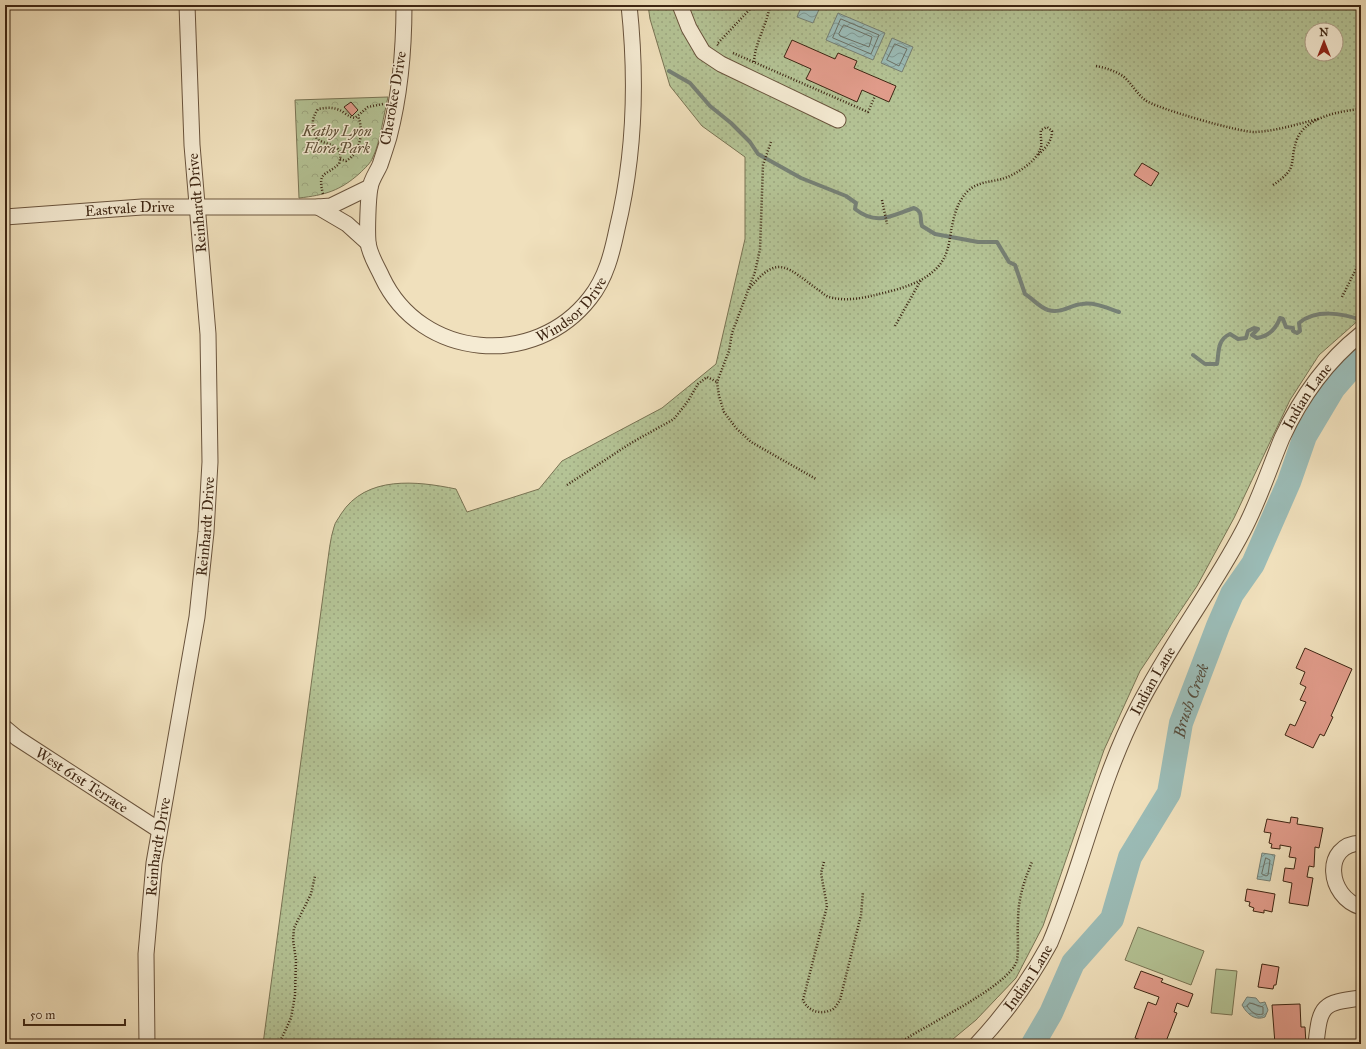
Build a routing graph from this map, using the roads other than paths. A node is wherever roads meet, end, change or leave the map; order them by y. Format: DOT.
graph roads {
  1 [pos="187,5"];
  2 [pos="404,5"];
  3 [pos="628,5"];
  4 [pos="680,5"];
  5 [pos="838,120"];
  6 [pos="370,188"];
  7 [pos="321,201"];
  8 [pos="198,206"];
  9 [pos="5,217"];
  10 [pos="368,243"];
  11 [pos="1361,334"];
  12 [pos="5,728"];
  13 [pos="159,830"];
  14 [pos="1361,843"];
  15 [pos="1361,907"];
  16 [pos="1361,998"];
  17 [pos="146,1044"];
  18 [pos="977,1044"];
  19 [pos="1316,1044"];
  1 -- 8 [label="street, Reinhardt Drive"];
  2 -- 6 [label="street, Cherokee Drive"];
  3 -- 10 [label="street, Windsor Drive"];
  4 -- 5 [label="street"];
  6 -- 7 [label="street, Eastvale Drive"];
  6 -- 10 [label="street, Windsor Drive"];
  7 -- 8 [label="street, Eastvale Drive"];
  7 -- 10 [label="street"];
  8 -- 9 [label="street, Eastvale Drive"];
  8 -- 13 [label="street, Reinhardt Drive"];
  11 -- 18 [label="street, Indian Lane"];
  12 -- 13 [label="street, West 61st Terrace"];
  13 -- 17 [label="street, Reinhardt Drive"];
  14 -- 15 [label="street"];
  16 -- 19 [label="street"];
}
